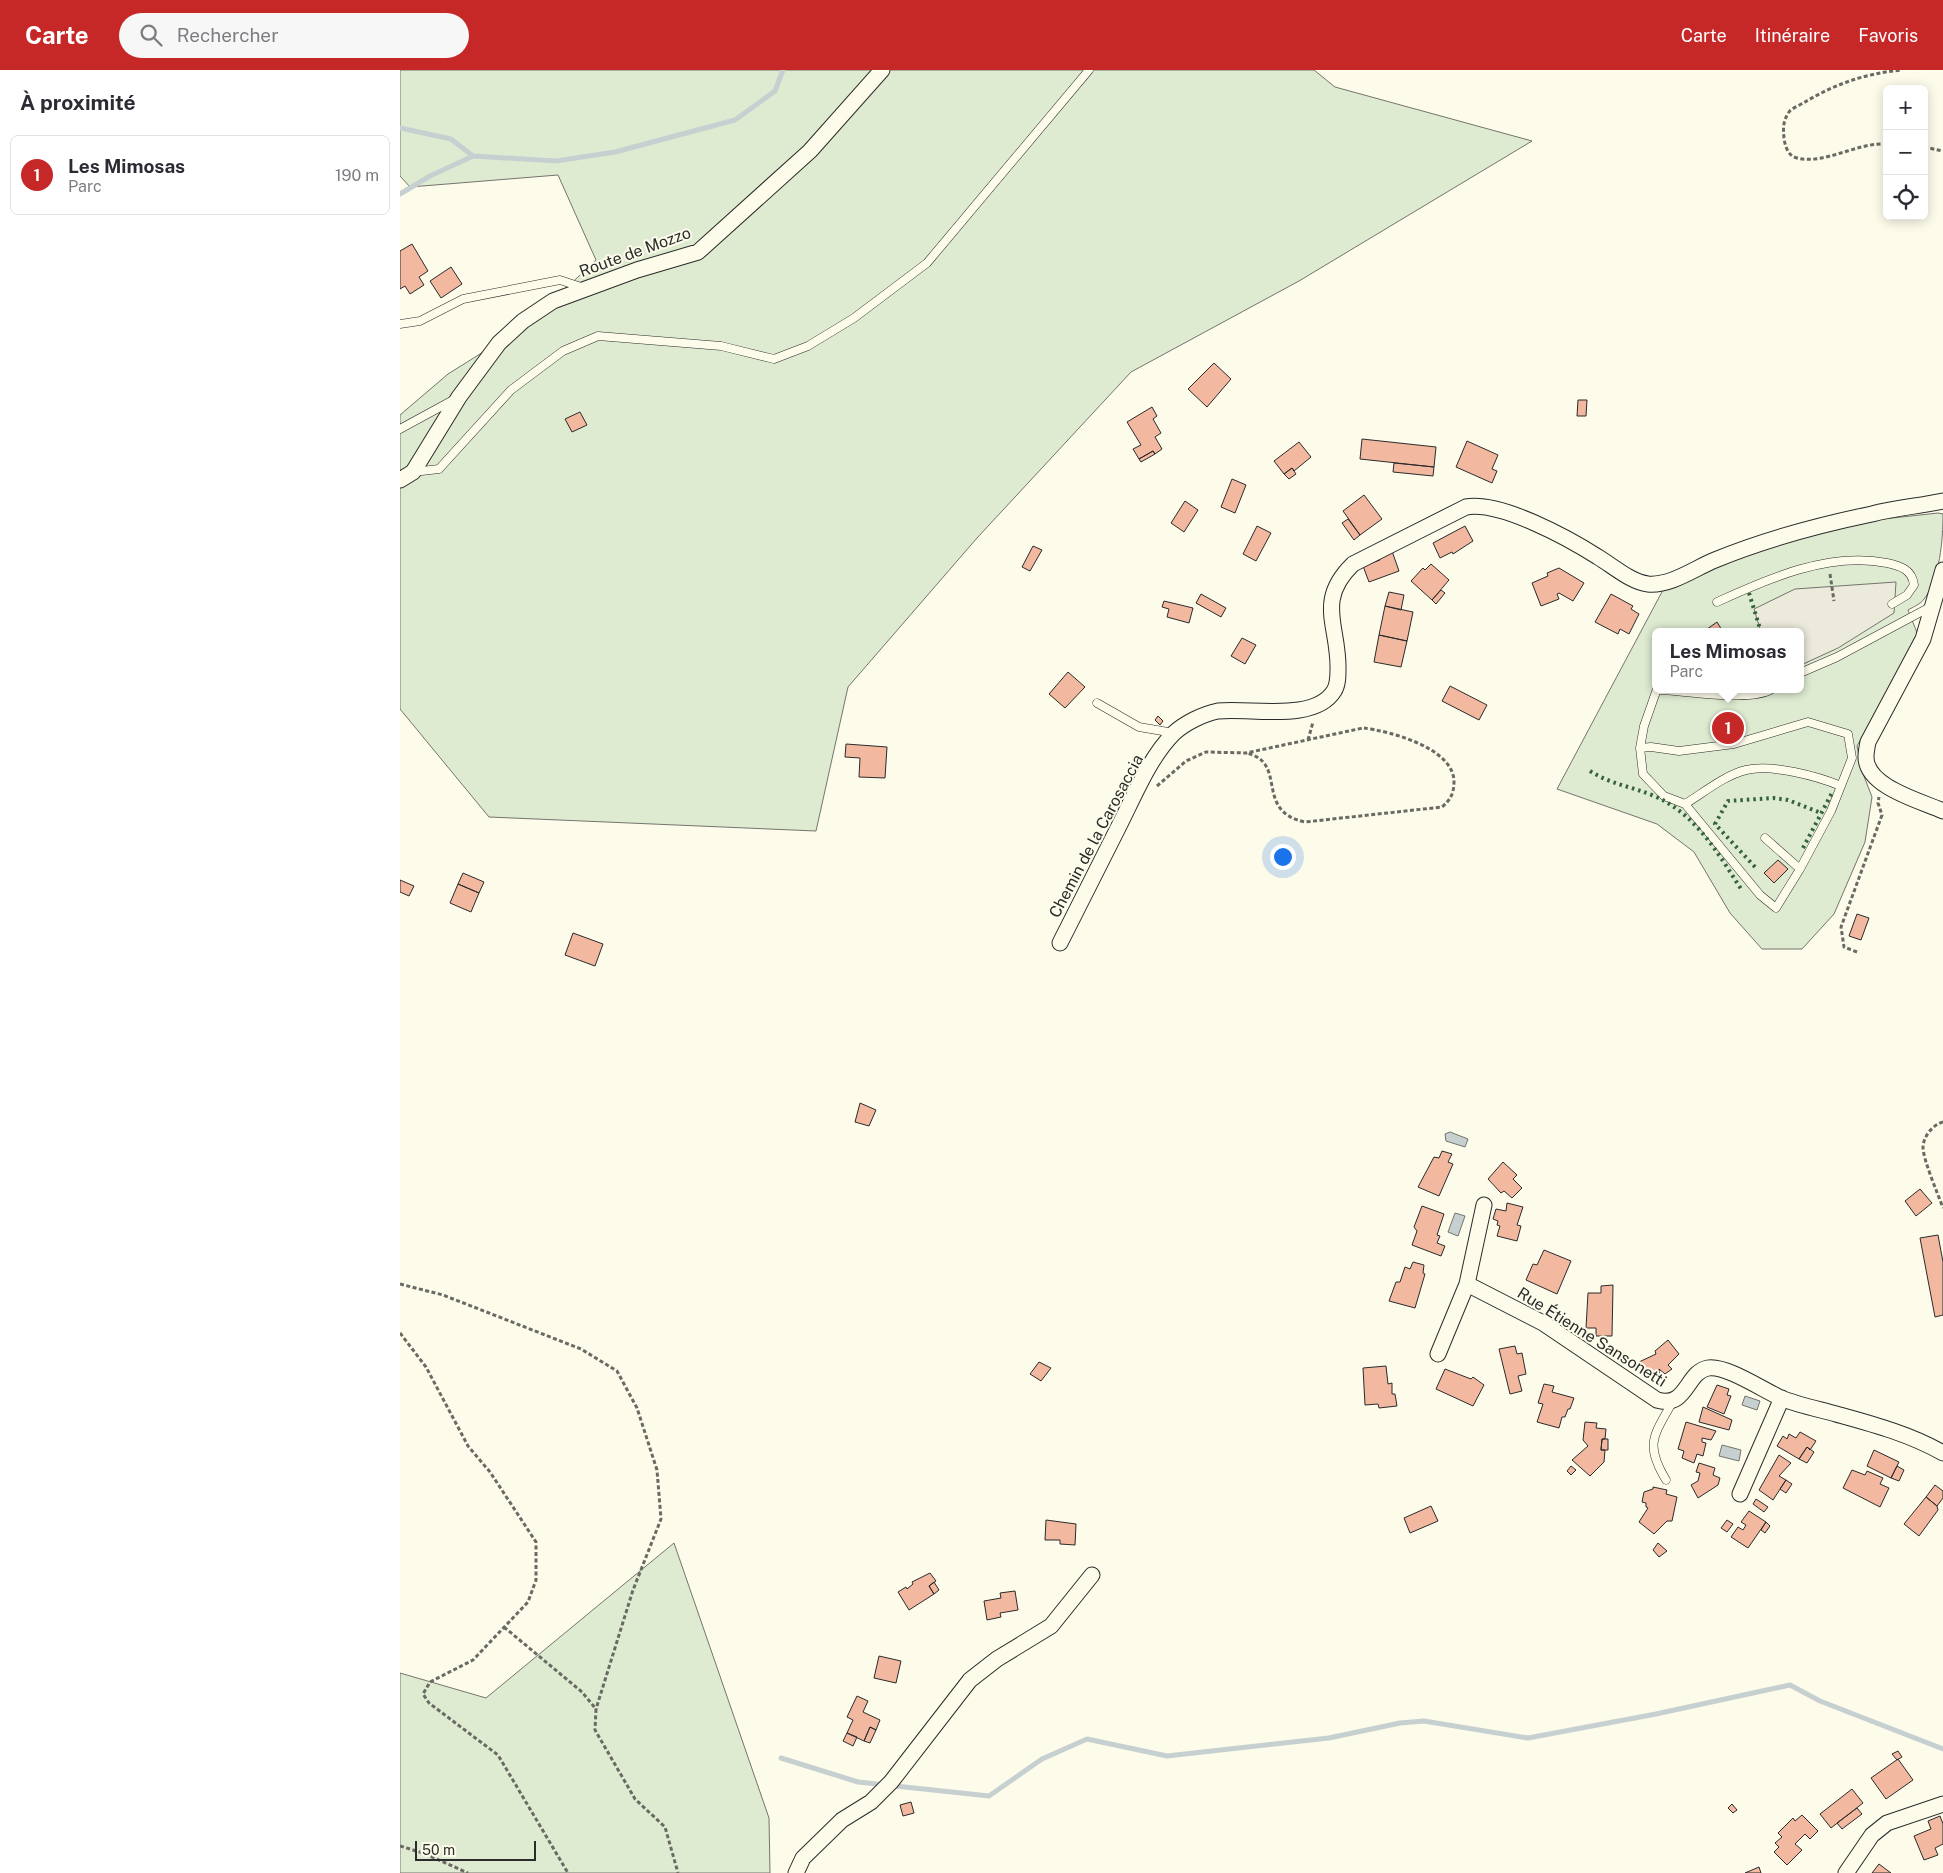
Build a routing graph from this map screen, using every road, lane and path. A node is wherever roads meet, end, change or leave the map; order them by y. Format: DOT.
graph roads {
  1 [pos="882,70"];
  2 [pos="1089,70"];
  3 [pos="1902,70"];
  4 [pos="1883,144"];
  5 [pos="1928,148"];
  6 [pos="1943,151"];
  7 [pos="586,288"];
  8 [pos="400,324"];
  9 [pos="459,397"];
  10 [pos="400,429"];
  11 [pos="413,472"];
  12 [pos="400,480"];
  13 [pos="1943,501"];
  14 [pos="1829,564"];
  15 [pos="1943,570"];
  16 [pos="1834,601"];
  17 [pos="1716,602"];
  18 [pos="1892,604"];
  19 [pos="1932,606"];
  20 [pos="1804,671"];
  21 [pos="1656,693"];
  22 [pos="1692,693"];
  23 [pos="1766,693"];
  24 [pos="1097,703"];
  25 [pos="1174,733"];
  26 [pos="1640,748"];
  27 [pos="1246,753"];
  28 [pos="1882,784"];
  29 [pos="1841,786"];
  30 [pos="1138,787"];
  31 [pos="1685,804"];
  32 [pos="1943,811"];
  33 [pos="1765,838"];
  34 [pos="1800,869"];
  35 [pos="1060,942"];
  36 [pos="1857,952"];
  37 [pos="1943,1122"];
  38 [pos="1484,1205"];
  39 [pos="1943,1208"];
  40 [pos="400,1284"];
  41 [pos="1467,1284"];
  42 [pos="400,1333"];
  43 [pos="1438,1354"];
  44 [pos="1782,1398"];
  45 [pos="1673,1401"];
  46 [pos="1943,1453"];
  47 [pos="1666,1480"];
  48 [pos="1740,1494"];
  49 [pos="1092,1575"];
  50 [pos="504,1627"];
  51 [pos="596,1709"];
  52 [pos="1943,1804"];
  53 [pos="400,1846"];
  54 [pos="468,1873"];
  55 [pos="568,1873"];
  56 [pos="678,1873"];
  57 [pos="796,1873"];
  58 [pos="1846,1873"];
  1 -- 7 [label="street, Route de Mozzo"];
  2 -- 11 [label="lane"];
  3 -- 4 [label="path"];
  5 -- 6 [label="path"];
  7 -- 8 [label="lane"];
  7 -- 9 [label="street, Route de Mozzo"];
  9 -- 10 [label="lane"];
  9 -- 11 [label="street, Route de Mozzo"];
  11 -- 12 [label="street"];
  13 -- 25 [label="street, Chemin de la Carosaccia"];
  14 -- 16 [label="path"];
  14 -- 17 [label="lane"];
  14 -- 18 [label="lane"];
  15 -- 19 [label="street"];
  19 -- 20 [label="lane"];
  19 -- 28 [label="street"];
  21 -- 26 [label="lane"];
  22 -- 23 [label="lane"];
  24 -- 25 [label="lane"];
  25 -- 30 [label="street, Chemin de la Carosaccia"];
  26 -- 29 [label="lane"];
  26 -- 31 [label="lane"];
  27 -- 27 [label="path"];
  27 -- 30 [label="path"];
  28 -- 32 [label="street"];
  28 -- 36 [label="path"];
  29 -- 31 [label="lane"];
  29 -- 34 [label="lane"];
  30 -- 35 [label="street, Chemin de la Carosaccia"];
  31 -- 34 [label="lane"];
  33 -- 34 [label="lane"];
  37 -- 39 [label="path"];
  38 -- 41 [label="street"];
  40 -- 51 [label="path"];
  41 -- 43 [label="street"];
  41 -- 45 [label="street, Rue Étienne Sansonetti"];
  42 -- 50 [label="path"];
  44 -- 45 [label="street, Rue Étienne Sansonetti"];
  44 -- 46 [label="street, Rue Étienne Sansonetti"];
  44 -- 48 [label="street"];
  45 -- 47 [label="lane"];
  49 -- 57 [label="street"];
  50 -- 51 [label="path"];
  50 -- 55 [label="path"];
  51 -- 56 [label="path"];
  52 -- 58 [label="street"];
  53 -- 54 [label="path"];
}
